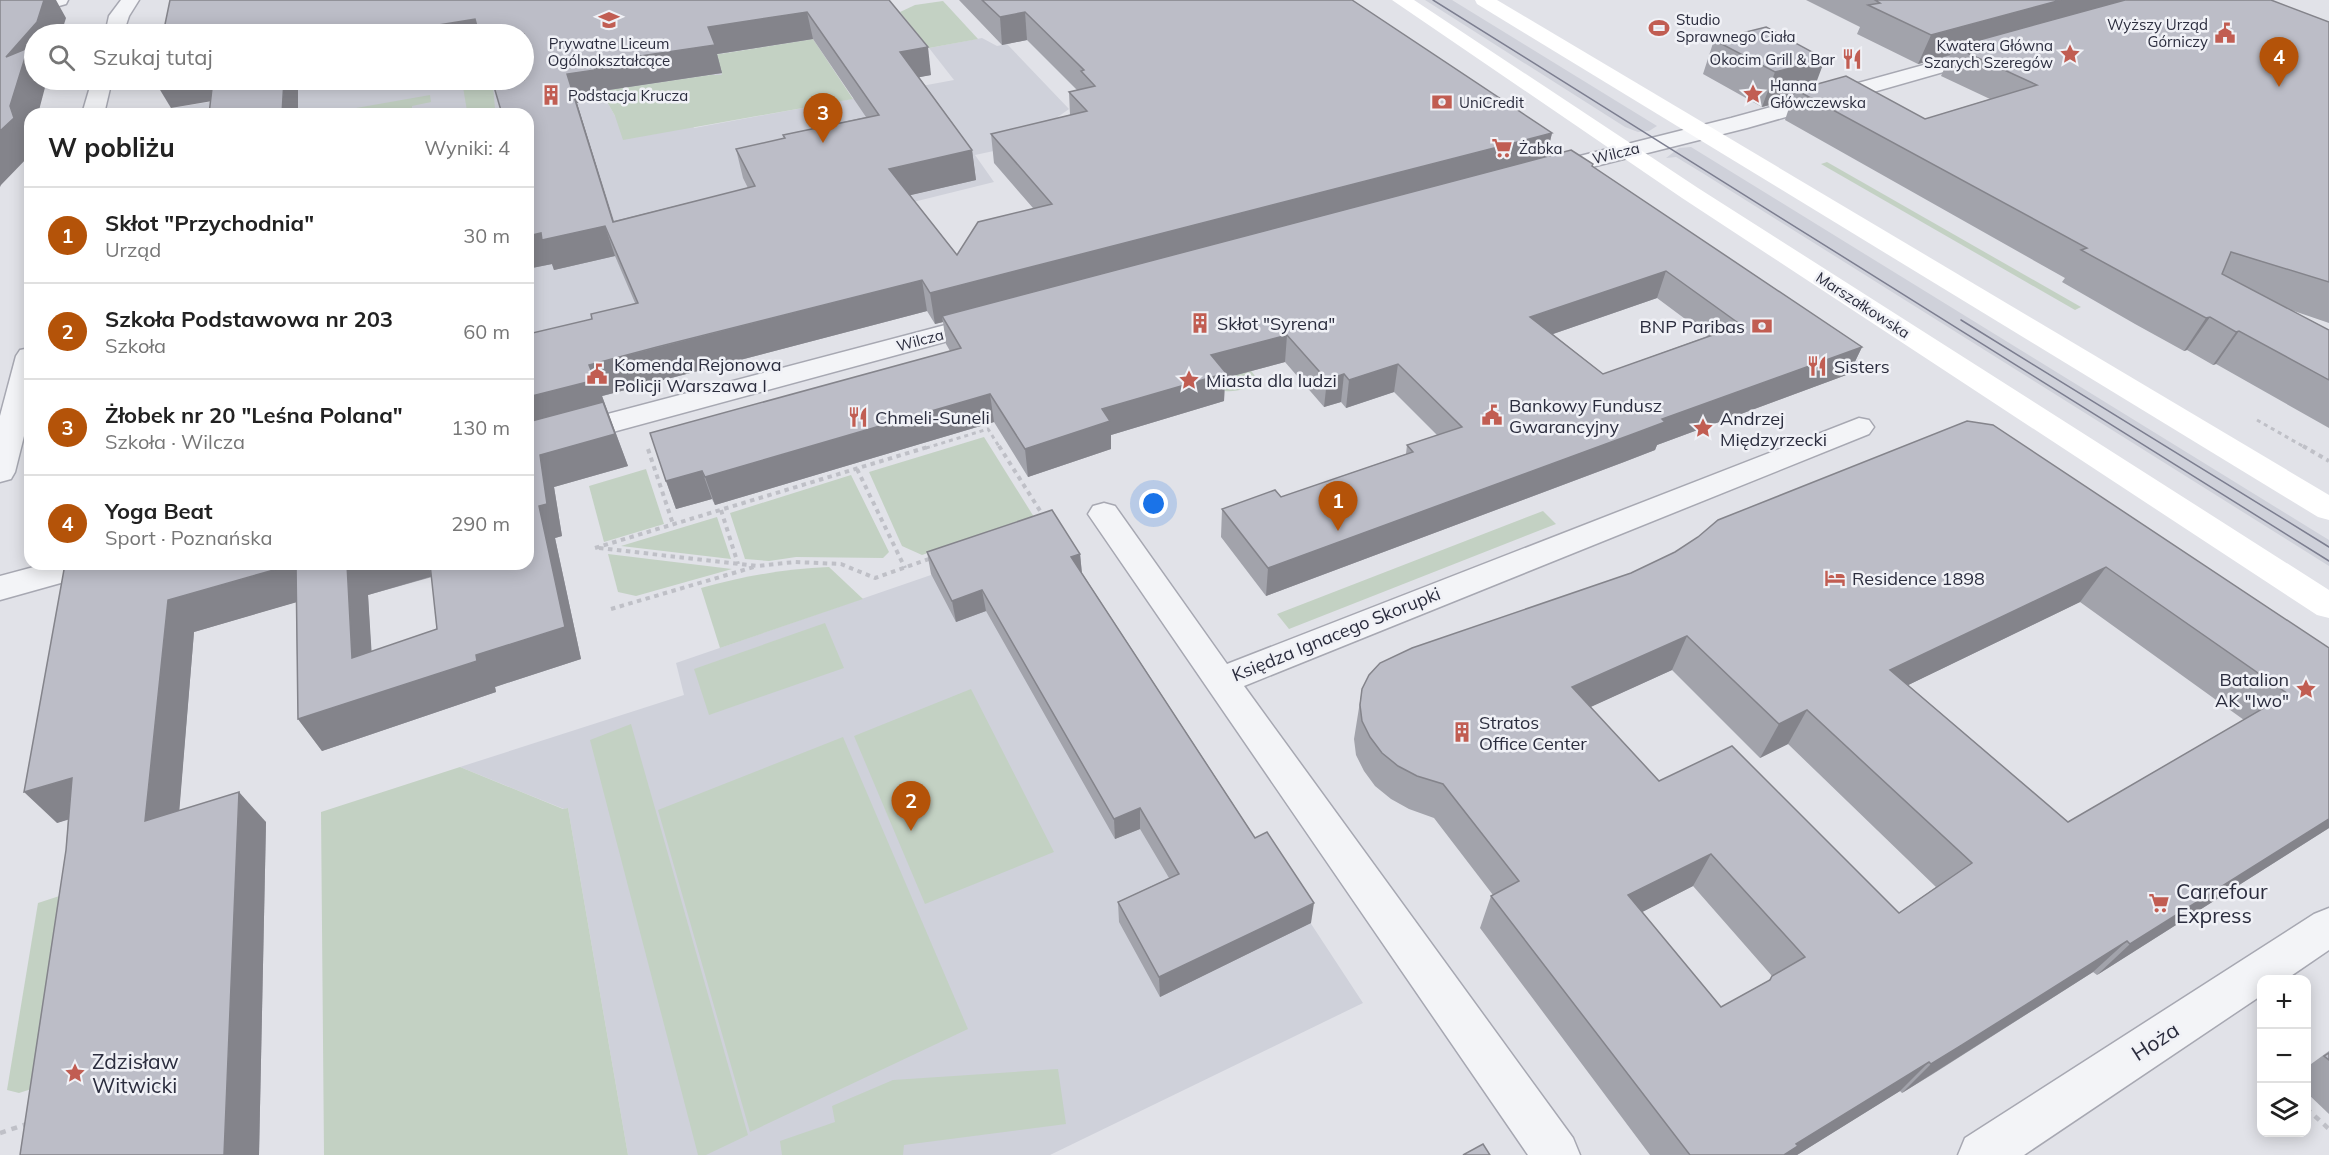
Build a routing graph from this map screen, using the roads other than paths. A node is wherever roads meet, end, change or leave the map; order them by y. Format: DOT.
graph roads {
  1 [pos="59,0"];
  2 [pos="130,0"];
  3 [pos="1401,0"];
  4 [pos="1484,0"];
  5 [pos="1,2"];
  6 [pos="117,24"];
  7 [pos="2003,50"];
  8 [pos="99,90"];
  9 [pos="95,108"];
  10 [pos="1702,132"];
  11 [pos="1628,150"];
  12 [pos="1526,177"];
  13 [pos="1015,314"];
  14 [pos="24,379"];
  15 [pos="1860,427"];
  16 [pos="534,443"];
  17 [pos="0,472"];
  18 [pos="2329,509"];
  19 [pos="1104,514"];
  20 [pos="66,570"];
  21 [pos="0,588"];
  22 [pos="2329,606"];
  23 [pos="1220,681"];
  24 [pos="2329,927"];
  25 [pos="1556,1155"];
  26 [pos="1982,1155"];
  1 -- 5 [label="street"];
  2 -- 6 [label="street"];
  3 -- 11 [label="main road, Marszałkowska"];
  4 -- 10 [label="main road"];
  7 -- 10 [label="street, Wilcza"];
  8 -- 9 [label="street"];
  10 -- 11 [label="street, Wilcza"];
  10 -- 18 [label="main road"];
  11 -- 12 [label="street, Wilcza"];
  11 -- 22 [label="main road, Marszałkowska"];
  13 -- 16 [label="street, Wilcza"];
  14 -- 17 [label="street"];
  15 -- 23 [label="street, Księdza Ignacego Skorupki"];
  19 -- 23 [label="street"];
  20 -- 21 [label="street"];
  23 -- 25 [label="street, Księdza Ignacego Skorupki"];
  24 -- 26 [label="street, Hoża"];
}
